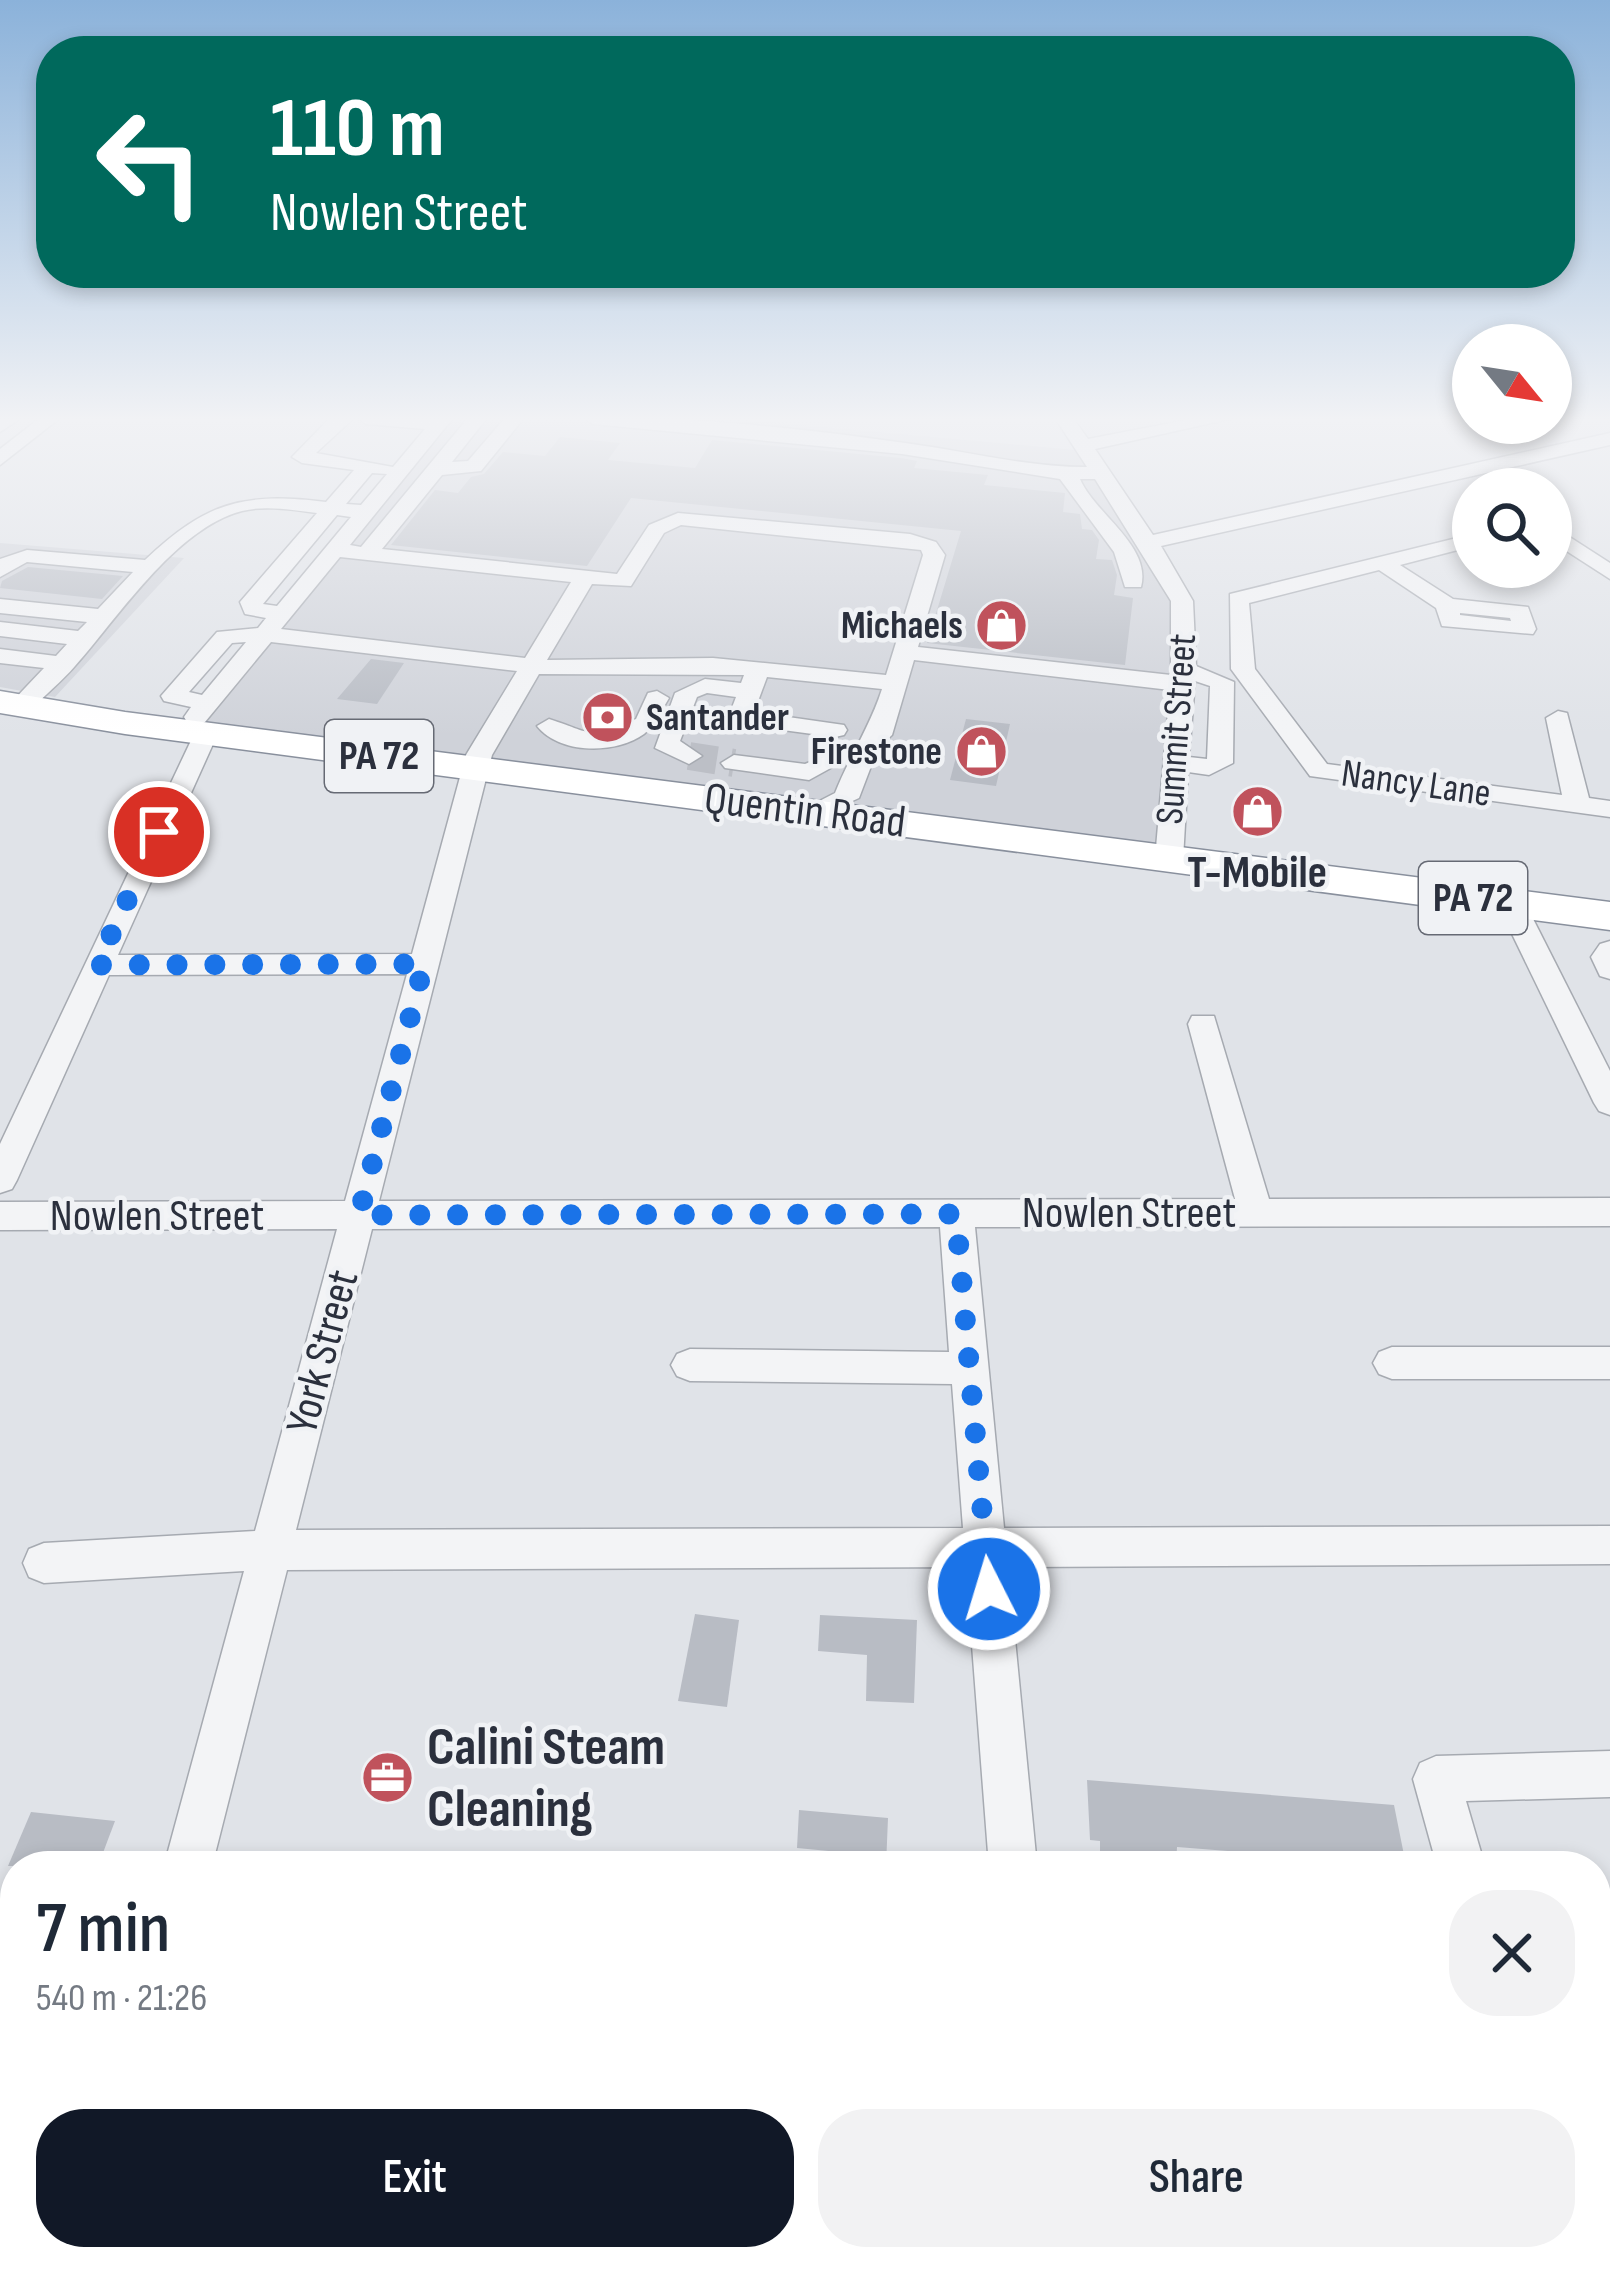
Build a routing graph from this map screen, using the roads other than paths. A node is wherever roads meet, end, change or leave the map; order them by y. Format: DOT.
graph roads {
  1 [pos="202,524"];
  2 [pos="321,524"];
  3 [pos="356,524"];
  4 [pos="391,524"];
  5 [pos="670,524"];
  6 [pos="744,524"];
  7 [pos="1101,524"];
  8 [pos="1136,524"];
  9 [pos="1246,524"];
  10 [pos="1572,544"];
  11 [pos="1452,545"];
  12 [pos="1151,546"];
  13 [pos="334,550"];
  14 [pos="1123,552"];
  15 [pos="367,553"];
  16 [pos="1382,562"];
  17 [pos="1605,565"];
  18 [pos="151,567"];
  19 [pos="0,571"];
  20 [pos="585,577"];
  21 [pos="1133,582"];
  22 [pos="1447,605"];
  23 [pos="0,606"];
  24 [pos="282,613"];
  25 [pos="106,617"];
  26 [pos="1213,618"];
  27 [pos="0,629"];
  28 [pos="265,634"];
  29 [pos="87,639"];
  30 [pos="902,652"];
  31 [pos="0,656"];
  32 [pos="64,664"];
  33 [pos="530,666"];
  34 [pos="802,673"];
  35 [pos="1183,677"];
  36 [pos="848,678"];
  37 [pos="754,680"];
  38 [pos="897,683"];
  39 [pos="10,704"];
  40 [pos="647,713"];
  41 [pos="1558,718"];
  42 [pos="199,722"];
  43 [pos="785,724"];
  44 [pos="549,726"];
  45 [pos="880,735"];
  46 [pos="831,746"];
  47 [pos="689,757"];
  48 [pos="734,763"];
  49 [pos="1176,764"];
  50 [pos="476,769"];
  51 [pos="1577,805"];
  52 [pos="1610,809"];
  53 [pos="811,812"];
  54 [pos="913,826"];
  55 [pos="1169,859"];
  56 [pos="1510,903"];
  57 [pos="1610,916"];
  58 [pos="1610,951"];
  59 [pos="424,964"];
  60 [pos="97,965"];
  61 [pos="1610,969"];
  62 [pos="1203,1024"];
  63 [pos="1610,1102"];
  64 [pos="0,1180"];
  65 [pos="1610,1212"];
  66 [pos="1256,1213"];
  67 [pos="956,1214"];
  68 [pos="359,1215"];
  69 [pos="0,1216"];
  70 [pos="1392,1363"];
  71 [pos="1610,1363"];
  72 [pos="690,1365"];
  73 [pos="969,1368"];
  74 [pos="1610,1545"];
  75 [pos="985,1547"];
  76 [pos="270,1550"];
  77 [pos="44,1563"];
  78 [pos="1610,1774"];
  79 [pos="192,1851"];
  80 [pos="1012,1851"];
  81 [pos="1457,1851"];
  1 -- 18 [label="street"];
  2 -- 24 [label="street"];
  3 -- 13 [label="street"];
  4 -- 15 [label="street"];
  5 -- 20 [label="street"];
  6 -- 30 [label="street"];
  7 -- 14 [label="street"];
  8 -- 12 [label="street, Summit Street"];
  9 -- 12 [label="street"];
  10 -- 17 [label="street"];
  11 -- 16 [label="street"];
  12 -- 14 [label="street"];
  12 -- 26 [label="street, Summit Street"];
  13 -- 15 [label="street"];
  13 -- 24 [label="street"];
  14 -- 21 [label="street"];
  15 -- 20 [label="street"];
  16 -- 22 [label="street"];
  16 -- 26 [label="street"];
  18 -- 19 [label="street"];
  18 -- 25 [label="street"];
  20 -- 33 [label="street, York Street"];
  23 -- 25 [label="street"];
  24 -- 28 [label="street"];
  25 -- 29 [label="street"];
  26 -- 35 [label="street, Summit Street"];
  26 -- 51 [label="street, Nancy Lane"];
  27 -- 29 [label="street"];
  28 -- 33 [label="street"];
  28 -- 42 [label="street"];
  28 -- 42 [label="street"];
  29 -- 32 [label="street"];
  30 -- 35 [label="street"];
  30 -- 38 [label="street"];
  31 -- 32 [label="street"];
  32 -- 39 [label="street"];
  33 -- 37 [label="street"];
  33 -- 50 [label="street, York Street"];
  34 -- 36 [label="street"];
  34 -- 37 [label="street"];
  34 -- 43 [label="street"];
  35 -- 49 [label="street, Summit Street"];
  35 -- 49 [label="street"];
  36 -- 38 [label="street"];
  36 -- 46 [label="street"];
  37 -- 43 [label="street"];
  37 -- 47 [label="street"];
  38 -- 45 [label="street"];
  39 -- 42 [label="highway, Quentin Road / PA 72"];
  40 -- 44 [label="street"];
  41 -- 51 [label="street"];
  42 -- 50 [label="highway, Quentin Road / PA 72"];
  42 -- 60 [label="street"];
  43 -- 46 [label="street"];
  45 -- 53 [label="street"];
  45 -- 54 [label="street"];
  46 -- 48 [label="street"];
  49 -- 55 [label="street, Summit Street"];
  50 -- 53 [label="highway, Quentin Road / PA 72"];
  50 -- 59 [label="street, York Street"];
  51 -- 52 [label="street, Nancy Lane"];
  53 -- 54 [label="highway, Quentin Road / PA 72"];
  54 -- 55 [label="highway, Quentin Road / PA 72"];
  55 -- 56 [label="highway, Quentin Road / PA 72"];
  56 -- 57 [label="highway, Quentin Road / PA 72"];
  56 -- 63 [label="street"];
  58 -- 61 [label="street"];
  59 -- 60 [label="street"];
  59 -- 68 [label="street, York Street"];
  60 -- 64 [label="street"];
  62 -- 66 [label="street"];
  65 -- 66 [label="street, Nowlen Street"];
  66 -- 67 [label="street, Nowlen Street"];
  67 -- 68 [label="street, Nowlen Street"];
  67 -- 73 [label="street"];
  68 -- 69 [label="street, Nowlen Street"];
  68 -- 76 [label="street, York Street"];
  70 -- 71 [label="street"];
  72 -- 73 [label="street"];
  73 -- 75 [label="street"];
  74 -- 75 [label="street"];
  75 -- 76 [label="street"];
  75 -- 80 [label="street"];
  76 -- 77 [label="street"];
  76 -- 79 [label="street, York Street"];
  78 -- 81 [label="street"];
}
